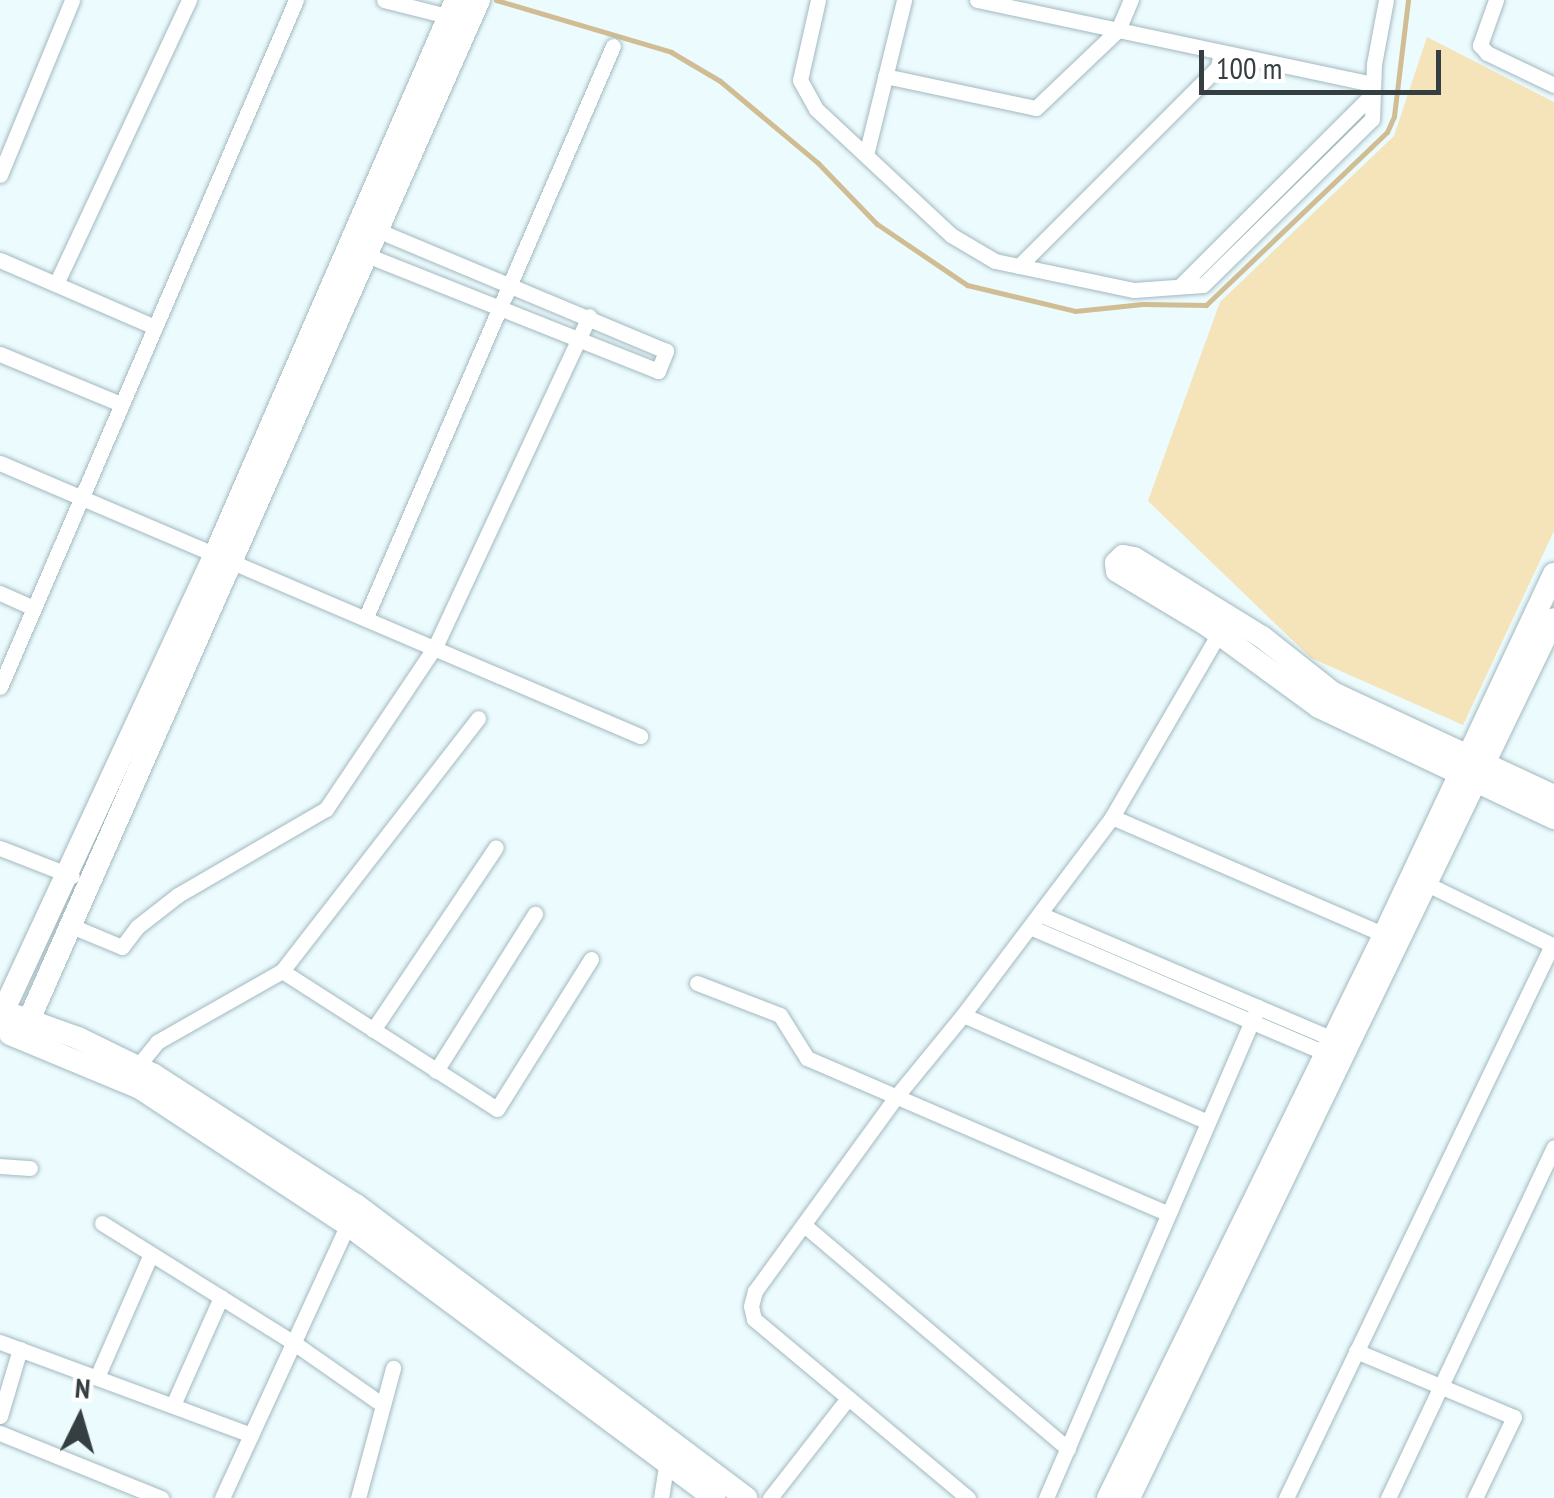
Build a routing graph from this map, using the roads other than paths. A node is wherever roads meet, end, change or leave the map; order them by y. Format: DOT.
graph roads {
  1 [pos="72,0"];
  2 [pos="189,0"];
  3 [pos="296,0"];
  4 [pos="384,0"];
  5 [pos="818,0"];
  6 [pos="904,0"];
  7 [pos="977,0"];
  8 [pos="1132,0"];
  9 [pos="1386,0"];
  10 [pos="1496,0"];
  11 [pos="463,10"];
  12 [pos="1118,30"];
  13 [pos="613,46"];
  14 [pos="1221,52"];
  15 [pos="886,76"];
  16 [pos="1554,84"];
  17 [pos="1372,90"];
  18 [pos="866,156"];
  19 [pos="0,175"];
  20 [pos="369,226"];
  21 [pos="358,251"];
  22 [pos="0,260"];
  23 [pos="1018,266"];
  24 [pos="56,284"];
  25 [pos="508,288"];
  26 [pos="500,308"];
  27 [pos="589,316"];
  28 [pos="154,327"];
  29 [pos="578,338"];
  30 [pos="0,354"];
  31 [pos="121,404"];
  32 [pos="0,463"];
  33 [pos="82,497"];
  34 [pos="226,556"];
  35 [pos="1554,574"];
  36 [pos="0,593"];
  37 [pos="34,608"];
  38 [pos="366,618"];
  39 [pos="1554,619"];
  40 [pos="1224,625"];
  41 [pos="436,647"];
  42 [pos="0,688"];
  43 [pos="478,718"];
  44 [pos="640,736"];
  45 [pos="1472,769"];
  46 [pos="1554,796"];
  47 [pos="1112,817"];
  48 [pos="1554,818"];
  49 [pos="496,847"];
  50 [pos="0,848"];
  51 [pos="79,879"];
  52 [pos="1426,884"];
  53 [pos="535,914"];
  54 [pos="1036,921"];
  55 [pos="70,925"];
  56 [pos="1391,938"];
  57 [pos="1553,945"];
  58 [pos="591,959"];
  59 [pos="282,971"];
  60 [pos="697,983"];
  61 [pos="1254,1014"];
  62 [pos="962,1015"];
  63 [pos="9,1021"];
  64 [pos="373,1030"];
  65 [pos="1337,1049"];
  66 [pos="137,1067"];
  67 [pos="436,1070"];
  68 [pos="894,1098"];
  69 [pos="1206,1121"];
  70 [pos="1554,1147"];
  71 [pos="0,1166"];
  72 [pos="30,1168"];
  73 [pos="1167,1213"];
  74 [pos="352,1215"];
  75 [pos="102,1223"];
  76 [pos="804,1226"];
  77 [pos="152,1254"];
  78 [pos="221,1297"];
  79 [pos="0,1342"];
  80 [pos="294,1343"];
  81 [pos="20,1349"];
  82 [pos="1356,1351"];
  83 [pos="393,1368"];
  84 [pos="571,1375"];
  85 [pos="97,1377"];
  86 [pos="1442,1386"];
  87 [pos="848,1398"];
  88 [pos="173,1405"];
  89 [pos="384,1405"];
  90 [pos="0,1416"];
  91 [pos="0,1434"];
  92 [pos="252,1434"];
  93 [pos="1068,1449"];
  94 [pos="667,1461"];
  95 [pos="161,1498"];
  96 [pos="222,1498"];
  97 [pos="358,1498"];
  98 [pos="661,1498"];
  99 [pos="714,1498"];
  100 [pos="746,1498"];
  101 [pos="770,1498"];
  102 [pos="968,1498"];
  103 [pos="1046,1498"];
  104 [pos="1108,1498"];
  105 [pos="1129,1498"];
  106 [pos="1286,1498"];
  107 [pos="1388,1498"];
  108 [pos="1476,1498"];
  1 -- 19 [label="street"];
  2 -- 24 [label="street"];
  3 -- 28 [label="street"];
  4 -- 11 [label="street"];
  5 -- 18 [label="street"];
  6 -- 15 [label="street"];
  7 -- 12 [label="street"];
  8 -- 12 [label="street"];
  9 -- 17 [label="street"];
  10 -- 16 [label="street"];
  11 -- 20 [label="street"];
  12 -- 14 [label="street"];
  12 -- 15 [label="street"];
  13 -- 25 [label="street"];
  14 -- 17 [label="street"];
  14 -- 23 [label="street"];
  15 -- 18 [label="street"];
  17 -- 23 [label="street"];
  18 -- 23 [label="street"];
  20 -- 21 [label="street"];
  20 -- 25 [label="street"];
  21 -- 26 [label="street"];
  21 -- 34 [label="street"];
  22 -- 24 [label="street"];
  24 -- 28 [label="street"];
  25 -- 26 [label="street"];
  25 -- 27 [label="street"];
  26 -- 29 [label="street"];
  26 -- 38 [label="street"];
  27 -- 29 [label="street"];
  27 -- 29 [label="street"];
  28 -- 31 [label="street"];
  29 -- 41 [label="street"];
  30 -- 31 [label="street"];
  31 -- 33 [label="street"];
  32 -- 33 [label="street"];
  33 -- 34 [label="street"];
  33 -- 37 [label="street"];
  34 -- 38 [label="street"];
  34 -- 51 [label="street"];
  35 -- 45 [label="street"];
  36 -- 37 [label="street"];
  37 -- 42 [label="street"];
  38 -- 41 [label="street"];
  39 -- 45 [label="street"];
  40 -- 45 [label="street"];
  40 -- 47 [label="street"];
  41 -- 44 [label="street"];
  41 -- 55 [label="street"];
  43 -- 59 [label="street"];
  45 -- 46 [label="street"];
  45 -- 48 [label="street"];
  45 -- 52 [label="street"];
  45 -- 56 [label="street"];
  47 -- 54 [label="street"];
  47 -- 56 [label="street"];
  49 -- 64 [label="street"];
  50 -- 51 [label="street"];
  51 -- 55 [label="street"];
  51 -- 63 [label="street"];
  52 -- 56 [label="street"];
  52 -- 57 [label="street"];
  53 -- 67 [label="street"];
  54 -- 61 [label="street"];
  54 -- 62 [label="street"];
  55 -- 63 [label="street"];
  56 -- 65 [label="street"];
  57 -- 82 [label="street"];
  58 -- 67 [label="street"];
  59 -- 64 [label="street"];
  59 -- 66 [label="street"];
  60 -- 68 [label="street"];
  61 -- 65 [label="street"];
  61 -- 69 [label="street"];
  62 -- 68 [label="street"];
  62 -- 69 [label="street"];
  63 -- 66 [label="street"];
  63 -- 74 [label="street"];
  64 -- 67 [label="street"];
  65 -- 104 [label="street"];
  65 -- 105 [label="street"];
  66 -- 74 [label="street"];
  68 -- 73 [label="street"];
  68 -- 76 [label="street"];
  69 -- 73 [label="street"];
  70 -- 86 [label="street"];
  71 -- 72 [label="street"];
  73 -- 93 [label="street"];
  74 -- 80 [label="street"];
  74 -- 84 [label="street"];
  75 -- 77 [label="street"];
  76 -- 87 [label="street"];
  76 -- 93 [label="street"];
  77 -- 78 [label="street"];
  77 -- 85 [label="street"];
  78 -- 80 [label="street"];
  78 -- 88 [label="street"];
  79 -- 81 [label="street"];
  80 -- 89 [label="street"];
  80 -- 92 [label="street"];
  81 -- 85 [label="street"];
  81 -- 90 [label="street"];
  82 -- 86 [label="street"];
  82 -- 106 [label="street"];
  83 -- 89 [label="street"];
  84 -- 94 [label="street"];
  84 -- 100 [label="street"];
  85 -- 88 [label="street"];
  86 -- 107 [label="street"];
  86 -- 108 [label="street"];
  87 -- 101 [label="street"];
  87 -- 102 [label="street"];
  88 -- 92 [label="street"];
  89 -- 97 [label="street"];
  91 -- 95 [label="street"];
  92 -- 96 [label="street"];
  93 -- 103 [label="street"];
  94 -- 98 [label="street"];
  94 -- 99 [label="street"];
}
